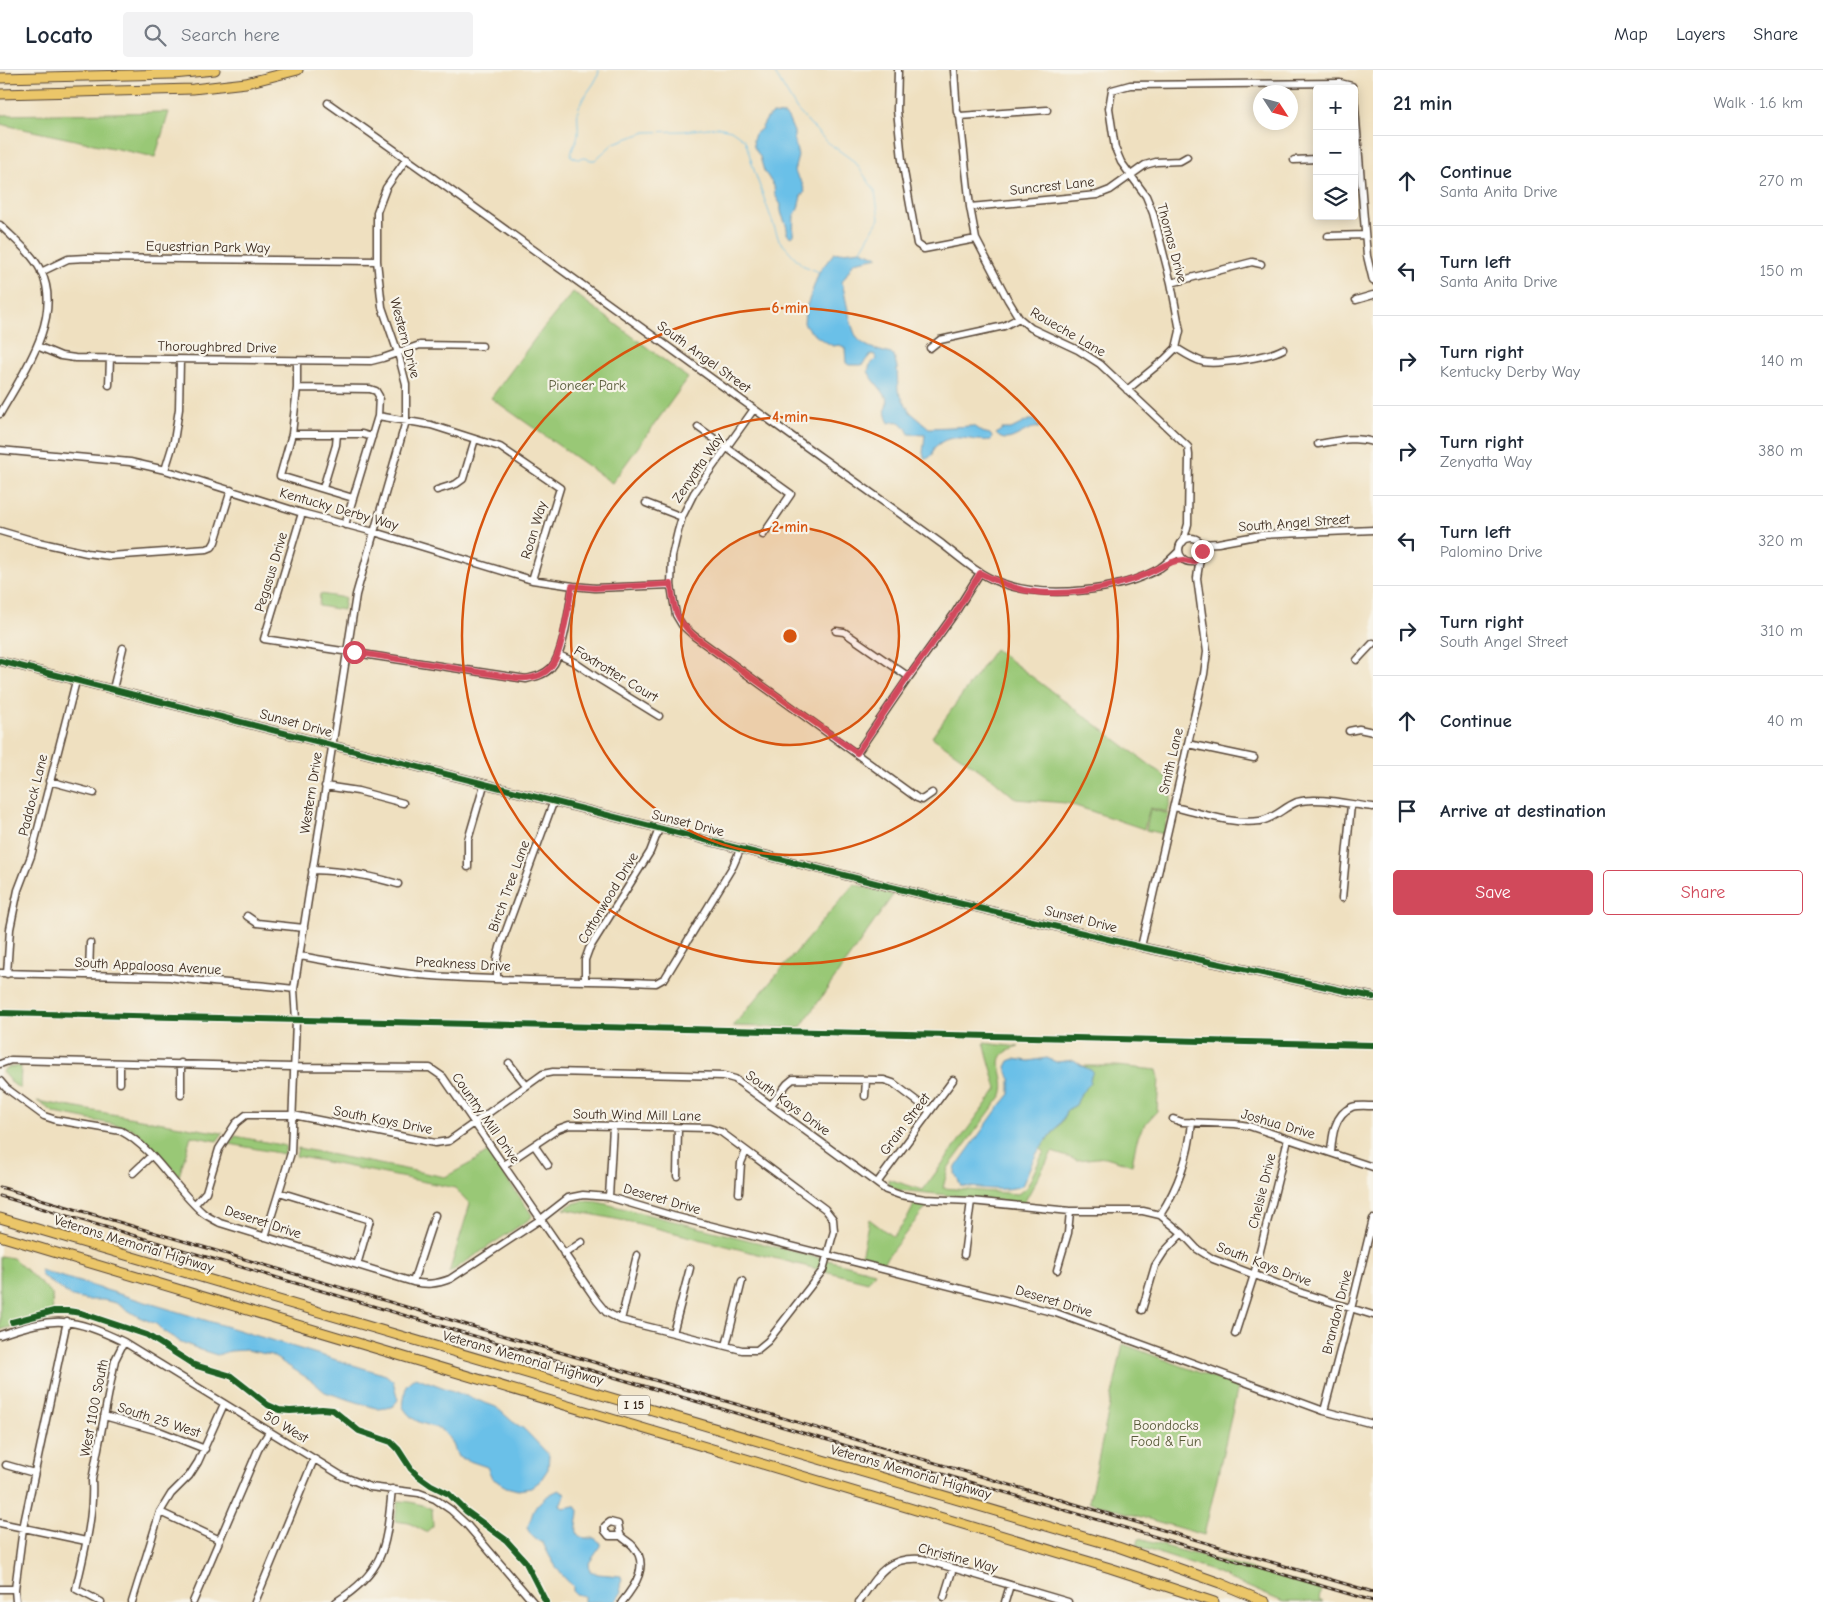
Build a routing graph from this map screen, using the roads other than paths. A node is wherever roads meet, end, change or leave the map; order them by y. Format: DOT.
graph roads {
  1 [pos="215,70"];
  2 [pos="298,70"];
  3 [pos="898,70"];
  4 [pos="954,70"];
  5 [pos="0,78"];
  6 [pos="1346,85"];
  7 [pos="0,94"];
  8 [pos="328,103"];
  9 [pos="1047,110"];
  10 [pos="960,116"];
  11 [pos="1187,157"];
  12 [pos="407,158"];
  13 [pos="1313,159"];
  14 [pos="1294,160"];
  15 [pos="1358,167"];
  16 [pos="1130,175"];
  17 [pos="970,207"];
  18 [pos="0,225"];
  19 [pos="1365,234"];
  20 [pos="1328,236"];
  21 [pos="976,239"];
  22 [pos="377,261"];
  23 [pos="1261,264"];
  24 [pos="41,272"];
  25 [pos="1373,281"];
  26 [pos="1171,283"];
  27 [pos="1373,295"];
  28 [pos="1356,300"];
  29 [pos="1019,318"];
  30 [pos="37,346"];
  31 [pos="482,346"];
  32 [pos="930,348"];
  33 [pos="1176,348"];
  34 [pos="1282,349"];
  35 [pos="398,353"];
  36 [pos="110,358"];
  37 [pos="180,360"];
  38 [pos="297,361"];
  39 [pos="109,385"];
  40 [pos="297,388"];
  41 [pos="1127,390"];
  42 [pos="754,409"];
  43 [pos="0,414"];
  44 [pos="378,416"];
  45 [pos="406,421"];
  46 [pos="698,426"];
  47 [pos="292,434"];
  48 [pos="337,434"];
  49 [pos="372,437"];
  50 [pos="475,439"];
  51 [pos="1373,442"];
  52 [pos="1318,444"];
  53 [pos="727,447"];
  54 [pos="0,450"];
  55 [pos="165,470"];
  56 [pos="323,488"];
  57 [pos="230,490"];
  58 [pos="437,490"];
  59 [pos="353,498"];
  60 [pos="646,503"];
  61 [pos="302,512"];
  62 [pos="682,517"];
  63 [pos="1188,524"];
  64 [pos="345,525"];
  65 [pos="1373,530"];
  66 [pos="0,531"];
  67 [pos="374,532"];
  68 [pos="763,535"];
  69 [pos="1183,542"];
  70 [pos="1198,542"];
  71 [pos="1218,543"];
  72 [pos="1179,551"];
  73 [pos="1201,556"];
  74 [pos="1185,561"];
  75 [pos="1165,564"];
  76 [pos="980,573"];
  77 [pos="1197,578"];
  78 [pos="532,580"];
  79 [pos="671,584"];
  80 [pos="572,586"];
  81 [pos="836,631"];
  82 [pos="1373,644"];
  83 [pos="123,648"];
  84 [pos="346,650"];
  85 [pos="559,655"];
  86 [pos="1357,660"];
  87 [pos="0,661"];
  88 [pos="908,677"];
  89 [pos="76,681"];
  90 [pos="113,689"];
  91 [pos="659,716"];
  92 [pos="1350,731"];
  93 [pos="1373,732"];
  94 [pos="1188,744"];
  95 [pos="332,745"];
  96 [pos="857,753"];
  97 [pos="1254,758"];
  98 [pos="49,780"];
  99 [pos="484,785"];
  100 [pos="325,786"];
  101 [pos="94,793"];
  102 [pos="932,794"];
  103 [pos="553,802"];
  104 [pos="402,803"];
  105 [pos="1352,805"];
  106 [pos="1174,807"];
  107 [pos="1373,807"];
  108 [pos="659,829"];
  109 [pos="740,850"];
  110 [pos="468,866"];
  111 [pos="312,870"];
  112 [pos="398,884"];
  113 [pos="1342,898"];
  114 [pos="247,916"];
  115 [pos="304,928"];
  116 [pos="90,942"];
  117 [pos="1141,947"];
  118 [pos="300,956"];
  119 [pos="4,974"];
  120 [pos="89,975"];
  121 [pos="497,980"];
  122 [pos="585,981"];
  123 [pos="294,989"];
  124 [pos="1373,998"];
  125 [pos="509,1062"];
  126 [pos="120,1063"];
  127 [pos="181,1063"];
  128 [pos="0,1064"];
  129 [pos="294,1067"];
  130 [pos="866,1080"];
  131 [pos="953,1080"];
  132 [pos="0,1081"];
  133 [pos="120,1083"];
  134 [pos="526,1086"];
  135 [pos="181,1095"];
  136 [pos="865,1096"];
  137 [pos="771,1105"];
  138 [pos="1373,1106"];
  139 [pos="930,1111"];
  140 [pos="292,1115"];
  141 [pos="1173,1119"];
  142 [pos="1192,1122"];
  143 [pos="475,1123"];
  144 [pos="613,1127"];
  145 [pos="678,1128"];
  146 [pos="1288,1139"];
  147 [pos="534,1145"];
  148 [pos="746,1151"];
  149 [pos="1331,1153"];
  150 [pos="151,1156"];
  151 [pos="504,1165"];
  152 [pos="548,1165"];
  153 [pos="1373,1167"];
  154 [pos="133,1173"];
  155 [pos="677,1176"];
  156 [pos="877,1183"];
  157 [pos="279,1192"];
  158 [pos="739,1193"];
  159 [pos="609,1197"];
  160 [pos="971,1201"];
  161 [pos="195,1204"];
  162 [pos="1070,1211"];
  163 [pos="435,1215"];
  164 [pos="1160,1215"];
  165 [pos="0,1218"];
  166 [pos="541,1219"];
  167 [pos="1373,1219"];
  168 [pos="1182,1233"];
  169 [pos="0,1236"];
  170 [pos="265,1237"];
  171 [pos="582,1242"];
  172 [pos="564,1254"];
  173 [pos="637,1254"];
  174 [pos="827,1255"];
  175 [pos="964,1255"];
  176 [pos="357,1265"];
  177 [pos="690,1268"];
  178 [pos="1057,1270"];
  179 [pos="1254,1275"];
  180 [pos="742,1280"];
  181 [pos="413,1282"];
  182 [pos="1352,1309"];
  183 [pos="1142,1310"];
  184 [pos="1373,1316"];
  185 [pos="621,1320"];
  186 [pos="67,1321"];
  187 [pos="674,1333"];
  188 [pos="1235,1334"];
  189 [pos="0,1335"];
  190 [pos="124,1342"];
  191 [pos="726,1346"];
  192 [pos="224,1404"];
  193 [pos="1324,1412"];
  194 [pos="104,1416"];
  195 [pos="1373,1424"];
  196 [pos="268,1432"];
  197 [pos="205,1449"];
  198 [pos="314,1459"];
  199 [pos="6,1465"];
  200 [pos="34,1473"];
  201 [pos="392,1489"];
  202 [pos="160,1512"];
  203 [pos="0,1523"];
  204 [pos="23,1528"];
  205 [pos="621,1536"];
  206 [pos="220,1540"];
  207 [pos="86,1541"];
  208 [pos="953,1568"];
  209 [pos="1010,1585"];
  210 [pos="0,1589"];
  211 [pos="15,1589"];
  212 [pos="944,1597"];
  213 [pos="16,1602"];
  214 [pos="101,1602"];
  215 [pos="132,1602"];
  216 [pos="192,1602"];
  217 [pos="255,1602"];
  218 [pos="336,1602"];
  219 [pos="533,1602"];
  220 [pos="622,1602"];
  221 [pos="859,1602"];
  222 [pos="1005,1602"];
  223 [pos="1068,1602"];
  224 [pos="1214,1602"];
  225 [pos="1265,1602"];
  1 -- 5 [label="highway"];
  2 -- 7 [label="highway"];
  3 -- 21 [label="street"];
  4 -- 10 [label="street, Roueche Lane"];
  6 -- 16 [label="street, Thomas Drive"];
  8 -- 12 [label="street, South Angel Street"];
  9 -- 10 [label="street"];
  10 -- 17 [label="street, Roueche Lane"];
  11 -- 16 [label="street, Suncrest Lane"];
  12 -- 22 [label="street, Western Drive"];
  12 -- 42 [label="street, South Angel Street"];
  13 -- 14 [label="street"];
  15 -- 19 [label="street"];
  16 -- 17 [label="street, Suncrest Lane"];
  16 -- 26 [label="street, Thomas Drive"];
  17 -- 21 [label="street, Roueche Lane"];
  18 -- 24 [label="street"];
  19 -- 20 [label="street"];
  19 -- 25 [label="street"];
  21 -- 29 [label="street, Roueche Lane"];
  22 -- 24 [label="street, Equestrian Park Way"];
  22 -- 35 [label="street, Western Drive"];
  23 -- 26 [label="street"];
  24 -- 30 [label="street"];
  26 -- 33 [label="street, Thomas Drive"];
  27 -- 28 [label="street"];
  29 -- 32 [label="street"];
  29 -- 41 [label="street, Roueche Lane"];
  30 -- 36 [label="street, Thoroughbred Drive"];
  30 -- 43 [label="street"];
  31 -- 35 [label="street, Thoroughbred Drive"];
  33 -- 34 [label="street"];
  33 -- 41 [label="street"];
  35 -- 38 [label="street, Thoroughbred Drive"];
  35 -- 45 [label="street, Western Drive"];
  36 -- 37 [label="street, Thoroughbred Drive"];
  36 -- 39 [label="street"];
  37 -- 38 [label="street, Thoroughbred Drive"];
  37 -- 55 [label="street"];
  38 -- 40 [label="street"];
  40 -- 44 [label="street"];
  40 -- 47 [label="street"];
  41 -- 63 [label="street, Roueche Lane"];
  42 -- 53 [label="street, Zenyatta Way"];
  42 -- 76 [label="street, South Angel Street"];
  44 -- 45 [label="street"];
  44 -- 49 [label="street"];
  45 -- 50 [label="street"];
  45 -- 67 [label="street, Western Drive"];
  46 -- 53 [label="street"];
  47 -- 48 [label="street"];
  47 -- 56 [label="street"];
  48 -- 49 [label="street"];
  48 -- 56 [label="street"];
  49 -- 59 [label="street"];
  50 -- 58 [label="street"];
  50 -- 78 [label="street, Roan Way"];
  51 -- 52 [label="street"];
  53 -- 62 [label="street, Zenyatta Way"];
  53 -- 68 [label="street"];
  54 -- 55 [label="street, Kentucky Derby Way"];
  55 -- 57 [label="street, Kentucky Derby Way"];
  56 -- 59 [label="street"];
  57 -- 61 [label="street, Kentucky Derby Way"];
  57 -- 66 [label="street"];
  59 -- 64 [label="street"];
  60 -- 62 [label="street"];
  61 -- 64 [label="street, Kentucky Derby Way"];
  61 -- 84 [label="street, Pegasus Drive"];
  62 -- 79 [label="street, Zenyatta Way"];
  63 -- 69 [label="street"];
  63 -- 70 [label="street"];
  64 -- 67 [label="street, Kentucky Derby Way"];
  65 -- 71 [label="street, South Angel Street"];
  67 -- 78 [label="street, Kentucky Derby Way"];
  67 -- 84 [label="street, Western Drive"];
  69 -- 70 [label="street"];
  69 -- 72 [label="street"];
  70 -- 71 [label="street, South Angel Street"];
  70 -- 73 [label="street"];
  71 -- 73 [label="street, South Angel Street"];
  72 -- 74 [label="street"];
  72 -- 75 [label="street, South Angel Street"];
  73 -- 74 [label="street"];
  73 -- 77 [label="street, Smith Lane"];
  74 -- 75 [label="street, South Angel Street"];
  74 -- 77 [label="street, Smith Lane"];
  75 -- 76 [label="street, South Angel Street"];
  76 -- 88 [label="street"];
  77 -- 94 [label="street, Smith Lane"];
  78 -- 80 [label="street, Kentucky Derby Way"];
  79 -- 80 [label="street, Kentucky Derby Way"];
  79 -- 96 [label="street, Zenyatta Way"];
  80 -- 85 [label="street"];
  81 -- 88 [label="street"];
  82 -- 86 [label="street"];
  83 -- 90 [label="street"];
  84 -- 85 [label="street"];
  84 -- 95 [label="street, Western Drive"];
  85 -- 91 [label="street, Foxtrotter Court"];
  87 -- 89 [label="main road, Sunset Drive"];
  88 -- 96 [label="street"];
  89 -- 90 [label="main road, Sunset Drive"];
  89 -- 98 [label="street, Paddock Lane"];
  90 -- 95 [label="main road, Sunset Drive"];
  92 -- 93 [label="street"];
  94 -- 97 [label="street"];
  94 -- 106 [label="street, Smith Lane"];
  95 -- 99 [label="main road, Sunset Drive"];
  95 -- 100 [label="street, Western Drive"];
  96 -- 102 [label="street, Zenyatta Way"];
  98 -- 101 [label="street"];
  98 -- 119 [label="street, Paddock Lane"];
  99 -- 103 [label="main road, Sunset Drive"];
  99 -- 110 [label="street"];
  100 -- 104 [label="street"];
  100 -- 111 [label="street, Western Drive"];
  103 -- 108 [label="main road, Sunset Drive"];
  103 -- 121 [label="street, Birch Tree Lane"];
  105 -- 106 [label="street"];
  105 -- 107 [label="street"];
  105 -- 113 [label="street"];
  106 -- 117 [label="street, Smith Lane"];
  108 -- 109 [label="main road, Sunset Drive"];
  108 -- 122 [label="street, Cottonwood Drive"];
  109 -- 117 [label="main road, Sunset Drive"];
  109 -- 122 [label="street, Preakness Drive"];
  111 -- 112 [label="street"];
  111 -- 115 [label="street, Western Drive"];
  114 -- 115 [label="street"];
  115 -- 118 [label="street, Western Drive"];
  116 -- 120 [label="street"];
  117 -- 124 [label="main road, Sunset Drive"];
  118 -- 121 [label="street, Preakness Drive"];
  118 -- 123 [label="street, Western Drive"];
  119 -- 120 [label="street, South Appaloosa Avenue"];
  120 -- 123 [label="street, South Appaloosa Avenue"];
  121 -- 122 [label="street, Preakness Drive"];
  123 -- 129 [label="street, Western Drive"];
  125 -- 134 [label="street"];
  126 -- 127 [label="street, Country Mill Drive"];
  126 -- 128 [label="street, Country Mill Drive"];
  126 -- 133 [label="street"];
  127 -- 129 [label="street, Country Mill Drive"];
  127 -- 135 [label="street"];
  129 -- 140 [label="street, Western Drive"];
  129 -- 143 [label="street, Country Mill Drive"];
  130 -- 136 [label="street"];
  130 -- 137 [label="street"];
  130 -- 139 [label="street"];
  131 -- 139 [label="street, Grain Street"];
  132 -- 150 [label="street, Deseret Drive"];
  134 -- 137 [label="street, South Kays Drive"];
  134 -- 143 [label="street, South Kays Drive"];
  137 -- 156 [label="street, South Kays Drive"];
  138 -- 149 [label="street"];
  139 -- 156 [label="street, Grain Street"];
  140 -- 143 [label="street, South Kays Drive"];
  140 -- 157 [label="street, Western Drive"];
  140 -- 161 [label="street, South Kays Drive"];
  141 -- 142 [label="street, Joshua Drive"];
  142 -- 146 [label="street, Joshua Drive"];
  142 -- 164 [label="street"];
  143 -- 151 [label="street, Country Mill Drive"];
  144 -- 145 [label="street, South Wind Mill Lane"];
  144 -- 147 [label="street, South Wind Mill Lane"];
  144 -- 159 [label="street"];
  145 -- 148 [label="street, South Wind Mill Lane"];
  145 -- 155 [label="street"];
  146 -- 149 [label="street, Joshua Drive"];
  146 -- 179 [label="street, Chelsie Drive"];
  147 -- 151 [label="street, South Wind Mill Lane"];
  147 -- 152 [label="street"];
  148 -- 158 [label="street"];
  148 -- 174 [label="street, South Wind Mill Lane"];
  149 -- 153 [label="street, Joshua Drive"];
  150 -- 154 [label="street"];
  150 -- 161 [label="street, Deseret Drive"];
  151 -- 166 [label="street, Country Mill Drive"];
  156 -- 160 [label="street, South Kays Drive"];
  157 -- 170 [label="street, Western Drive"];
  157 -- 176 [label="street"];
  159 -- 166 [label="street, Deseret Drive"];
  159 -- 174 [label="street, Deseret Drive"];
  160 -- 162 [label="street, South Kays Drive"];
  160 -- 175 [label="street"];
  161 -- 170 [label="street, Deseret Drive"];
  162 -- 164 [label="street, South Kays Drive"];
  162 -- 178 [label="street"];
  163 -- 181 [label="street"];
  164 -- 168 [label="street, South Kays Drive"];
  165 -- 225 [label="highway, Veterans Memorial Highway / I 15"];
  166 -- 172 [label="street, Country Mill Drive"];
  166 -- 181 [label="street, Deseret Drive"];
  167 -- 182 [label="street, Brandon Drive"];
  168 -- 179 [label="street, South Kays Drive"];
  168 -- 183 [label="street"];
  169 -- 224 [label="highway, I 15"];
  170 -- 176 [label="street, Deseret Drive"];
  171 -- 172 [label="street"];
  172 -- 185 [label="street, Country Mill Drive"];
  173 -- 185 [label="street"];
  174 -- 191 [label="street, Country Mill Drive"];
  174 -- 193 [label="street, Deseret Drive"];
  176 -- 181 [label="street, Deseret Drive"];
  177 -- 187 [label="street"];
  179 -- 182 [label="street, South Kays Drive"];
  179 -- 188 [label="street, Chelsie Drive"];
  180 -- 191 [label="street"];
  182 -- 184 [label="street, South Kays Drive"];
  182 -- 193 [label="street, Brandon Drive"];
  185 -- 187 [label="street, Country Mill Drive"];
  186 -- 189 [label="street, 50 West"];
  186 -- 190 [label="street, 50 West"];
  186 -- 200 [label="street"];
  187 -- 191 [label="street, Country Mill Drive"];
  190 -- 192 [label="street, 50 West"];
  190 -- 194 [label="street, West 1100 South"];
  192 -- 196 [label="street, 50 West"];
  192 -- 197 [label="street"];
  193 -- 195 [label="street, Deseret Drive"];
  194 -- 197 [label="street, South 25 West"];
  194 -- 207 [label="street, West 1100 South"];
  196 -- 198 [label="street, 50 West"];
  196 -- 206 [label="street"];
  197 -- 202 [label="street"];
  198 -- 201 [label="street, 50 West"];
  198 -- 217 [label="street"];
  199 -- 200 [label="street"];
  200 -- 204 [label="street"];
  201 -- 218 [label="street"];
  201 -- 219 [label="street, 50 West"];
  202 -- 206 [label="street"];
  202 -- 215 [label="street"];
  203 -- 204 [label="street"];
  204 -- 207 [label="street"];
  204 -- 211 [label="street"];
  205 -- 220 [label="street"];
  206 -- 216 [label="street"];
  207 -- 214 [label="street, West 1100 South"];
  208 -- 209 [label="street, Christine Way"];
  208 -- 212 [label="street"];
  208 -- 221 [label="street, Christine Way"];
  209 -- 222 [label="street"];
  209 -- 223 [label="street, Christine Way"];
  210 -- 211 [label="street"];
  211 -- 213 [label="street"];
}
